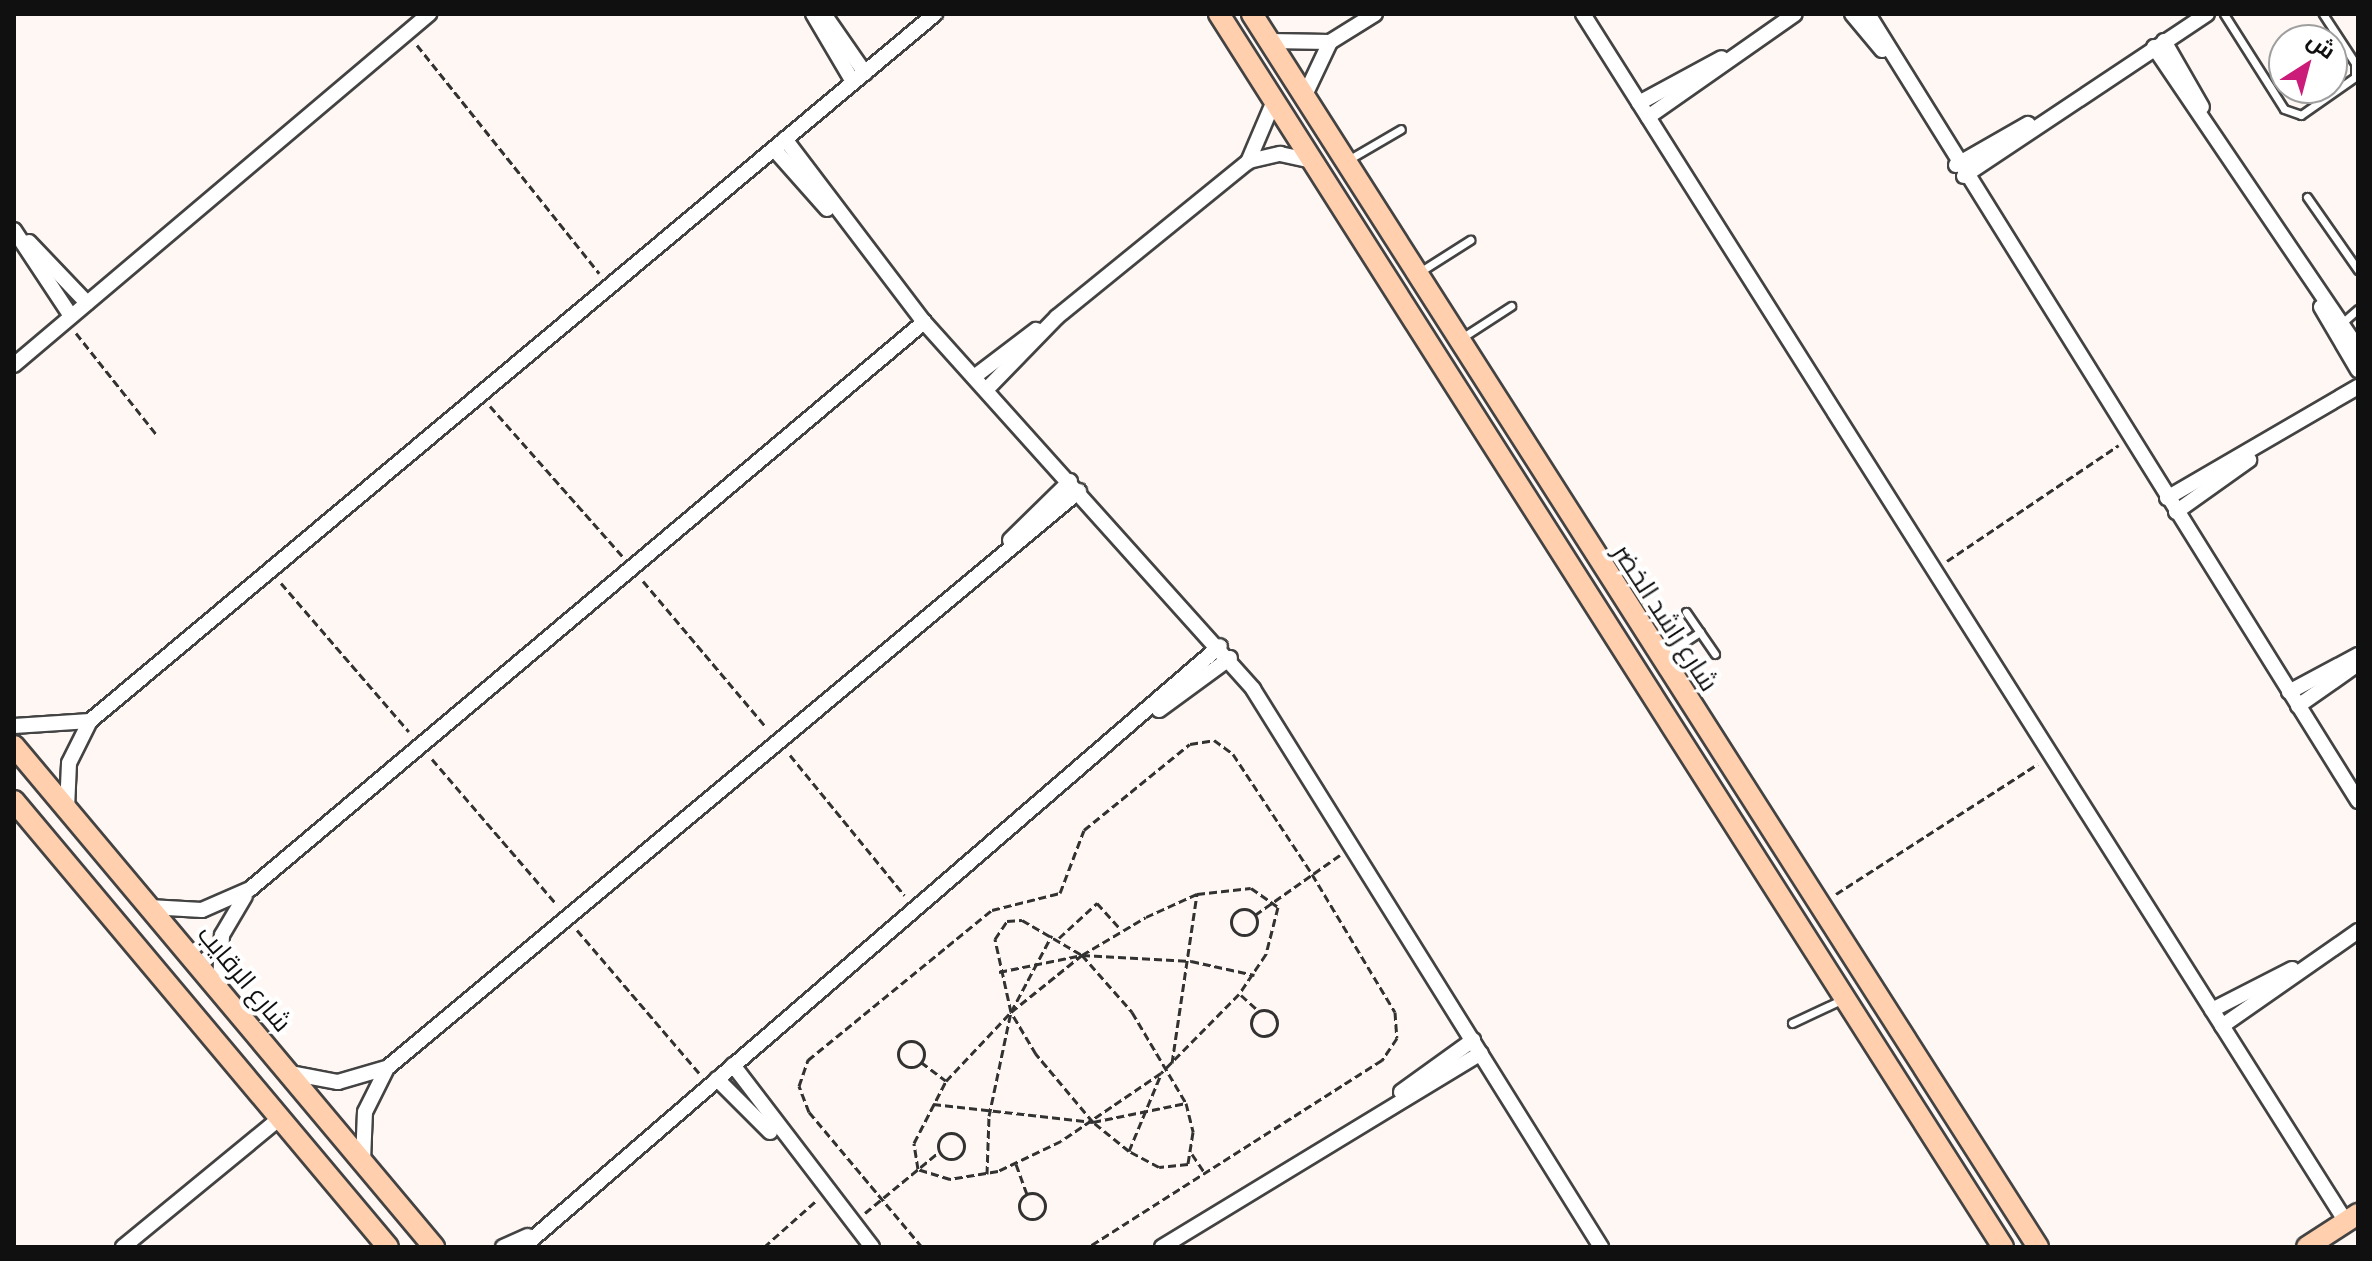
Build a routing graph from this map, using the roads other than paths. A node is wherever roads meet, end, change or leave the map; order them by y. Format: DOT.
graph roads {
  1 [pos="429,14"];
  2 [pos="813,14"];
  3 [pos="824,14"];
  4 [pos="935,14"];
  5 [pos="1219,14"];
  6 [pos="1252,14"];
  7 [pos="1375,14"];
  8 [pos="1583,14"];
  9 [pos="1795,14"];
  10 [pos="1852,14"];
  11 [pos="1868,14"];
  12 [pos="2207,14"];
  13 [pos="2224,14"];
  14 [pos="2323,14"];
  15 [pos="1269,41"];
  16 [pos="1330,42"];
  17 [pos="2159,44"];
  18 [pos="1733,54"];
  19 [pos="1889,56"];
  20 [pos="859,78"];
  21 [pos="1305,95"];
  22 [pos="1274,101"];
  23 [pos="1639,103"];
  24 [pos="1648,117"];
  25 [pos="1401,129"];
  26 [pos="779,144"];
  27 [pos="1313,161"];
  28 [pos="1248,162"];
  29 [pos="1346,162"];
  30 [pos="1960,171"];
  31 [pos="2307,197"];
  32 [pos="14,230"];
  33 [pos="1470,240"];
  34 [pos="2358,270"];
  35 [pos="1416,274"];
  36 [pos="2314,288"];
  37 [pos="87,303"];
  38 [pos="1511,306"];
  39 [pos="2358,309"];
  40 [pos="1057,317"];
  41 [pos="68,319"];
  42 [pos="924,322"];
  43 [pos="2342,324"];
  44 [pos="1458,340"];
  45 [pos="2358,348"];
  46 [pos="14,365"];
  47 [pos="2358,370"];
  48 [pos="974,377"];
  49 [pos="2358,387"];
  50 [pos="986,390"];
  51 [pos="2264,447"];
  52 [pos="1075,486"];
  53 [pos="2167,498"];
  54 [pos="2176,512"];
  55 [pos="1686,612"];
  56 [pos="1700,632"];
  57 [pos="1225,652"];
  58 [pos="1715,654"];
  59 [pos="2358,655"];
  60 [pos="1660,658"];
  61 [pos="2358,664"];
  62 [pos="2289,692"];
  63 [pos="2298,706"];
  64 [pos="90,721"];
  65 [pos="14,726"];
  66 [pos="14,746"];
  67 [pos="14,801"];
  68 [pos="2358,801"];
  69 [pos="67,809"];
  70 [pos="250,889"];
  71 [pos="149,907"];
  72 [pos="2358,931"];
  73 [pos="2308,963"];
  74 [pos="220,989"];
  75 [pos="1847,997"];
  76 [pos="2212,1010"];
  77 [pos="1792,1023"];
  78 [pos="2222,1026"];
  79 [pos="1477,1046"];
  80 [pos="733,1065"];
  81 [pos="387,1068"];
  82 [pos="288,1073"];
  83 [pos="713,1082"];
  84 [pos="280,1118"];
  85 [pos="793,1154"];
  86 [pos="363,1161"];
  87 [pos="2352,1218"];
  88 [pos="528,1241"];
  89 [pos="123,1247"];
  90 [pos="388,1247"];
  91 [pos="434,1247"];
  92 [pos="503,1247"];
  93 [pos="872,1247"];
  94 [pos="1162,1247"];
  95 [pos="1601,1247"];
  96 [pos="2003,1247"];
  97 [pos="2038,1247"];
  98 [pos="2307,1247"];
  1 -- 37 [label="street"];
  2 -- 20 [label="street"];
  3 -- 20 [label="street"];
  4 -- 20 [label="street"];
  5 -- 22 [label="street, شارع راشد الخضر"];
  6 -- 15 [label="street, شارع راشد الخضر"];
  7 -- 16 [label="street"];
  8 -- 23 [label="street"];
  9 -- 18 [label="street"];
  10 -- 19 [label="street"];
  11 -- 19 [label="street"];
  12 -- 17 [label="street"];
  13 -- 14 [label="lane"];
  15 -- 16 [label="street"];
  15 -- 21 [label="street, شارع راشد الخضر"];
  16 -- 21 [label="street"];
  17 -- 30 [label="street"];
  17 -- 36 [label="street"];
  18 -- 23 [label="street"];
  18 -- 24 [label="street"];
  19 -- 30 [label="street"];
  20 -- 26 [label="street"];
  21 -- 29 [label="street, شارع راشد الخضر"];
  22 -- 27 [label="street, شارع راشد الخضر"];
  22 -- 28 [label="street"];
  23 -- 24 [label="street"];
  24 -- 76 [label="street"];
  25 -- 29 [label="lane"];
  26 -- 42 [label="street"];
  26 -- 64 [label="street"];
  27 -- 28 [label="street"];
  27 -- 75 [label="street, شارع راشد الخضر"];
  28 -- 40 [label="street"];
  29 -- 35 [label="street, شارع راشد الخضر"];
  30 -- 53 [label="street"];
  31 -- 34 [label="lane"];
  32 -- 37 [label="street"];
  32 -- 41 [label="street"];
  33 -- 35 [label="lane"];
  35 -- 44 [label="street, شارع راشد الخضر"];
  36 -- 43 [label="street"];
  36 -- 47 [label="street"];
  37 -- 41 [label="street"];
  38 -- 44 [label="lane"];
  39 -- 43 [label="lane"];
  40 -- 48 [label="street"];
  40 -- 50 [label="street"];
  41 -- 46 [label="street"];
  42 -- 48 [label="street"];
  42 -- 70 [label="street"];
  43 -- 45 [label="street"];
  44 -- 60 [label="street, شارع راشد الخضر"];
  48 -- 50 [label="street"];
  49 -- 51 [label="street"];
  50 -- 52 [label="street"];
  51 -- 53 [label="street"];
  51 -- 54 [label="street"];
  52 -- 57 [label="street"];
  52 -- 81 [label="street"];
  53 -- 54 [label="street"];
  54 -- 62 [label="street"];
  55 -- 56 [label="lane"];
  56 -- 58 [label="lane"];
  56 -- 60 [label="lane"];
  57 -- 79 [label="street"];
  57 -- 80 [label="street"];
  59 -- 62 [label="street"];
  60 -- 97 [label="street, شارع راشد الخضر"];
  61 -- 63 [label="street"];
  62 -- 63 [label="street"];
  63 -- 68 [label="street"];
  64 -- 65 [label="street"];
  64 -- 69 [label="street"];
  66 -- 69 [label="street, شارع الرقايب"];
  67 -- 84 [label="street"];
  69 -- 71 [label="street, شارع الرقايب"];
  70 -- 71 [label="street"];
  70 -- 74 [label="street"];
  71 -- 74 [label="street, شارع الرقايب"];
  72 -- 73 [label="street"];
  73 -- 76 [label="street"];
  73 -- 78 [label="street"];
  74 -- 82 [label="street, شارع الرقايب"];
  75 -- 77 [label="lane"];
  75 -- 96 [label="street, شارع راشد الخضر"];
  76 -- 78 [label="street"];
  78 -- 87 [label="street"];
  79 -- 94 [label="street"];
  79 -- 95 [label="street"];
  80 -- 83 [label="street"];
  80 -- 85 [label="street"];
  81 -- 82 [label="street"];
  81 -- 86 [label="street"];
  82 -- 86 [label="street, شارع الرقايب"];
  83 -- 85 [label="street"];
  83 -- 88 [label="street"];
  84 -- 89 [label="street"];
  84 -- 90 [label="street"];
  85 -- 93 [label="street"];
  86 -- 91 [label="street, شارع الرقايب"];
  87 -- 98 [label="street"];
  88 -- 92 [label="street"];
}
